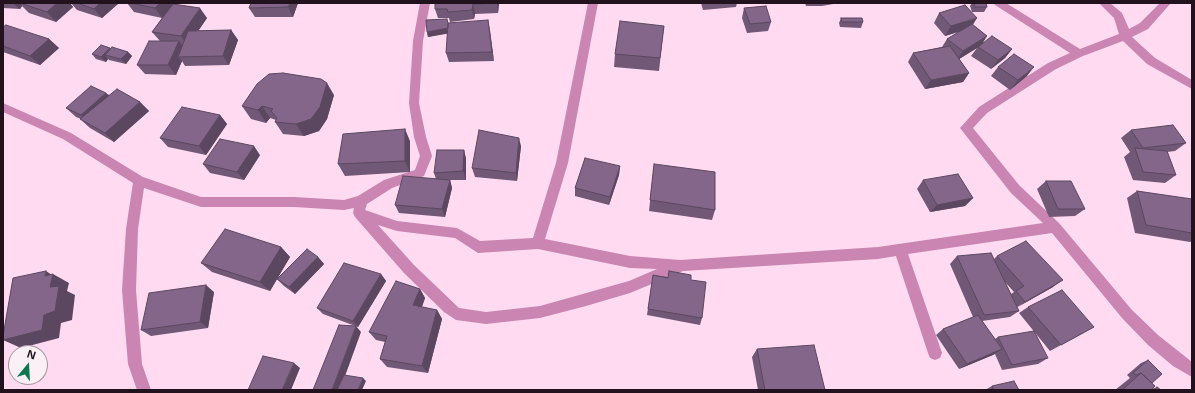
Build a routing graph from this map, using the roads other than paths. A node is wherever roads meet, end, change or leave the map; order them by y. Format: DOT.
graph roads {
  1 [pos="425,3"];
  2 [pos="593,3"];
  3 [pos="998,3"];
  4 [pos="1104,3"];
  5 [pos="1166,3"];
  6 [pos="1125,36"];
  7 [pos="1079,53"];
  8 [pos="1192,85"];
  9 [pos="3,107"];
  10 [pos="139,181"];
  11 [pos="360,207"];
  12 [pos="1055,227"];
  13 [pos="538,243"];
  14 [pos="900,250"];
  15 [pos="682,265"];
  16 [pos="935,353"];
  17 [pos="1192,370"];
  18 [pos="144,390"];
  1 -- 11 [label="street"];
  2 -- 13 [label="street"];
  3 -- 7 [label="street"];
  4 -- 6 [label="street"];
  5 -- 6 [label="street"];
  6 -- 7 [label="street"];
  6 -- 8 [label="street"];
  7 -- 12 [label="street"];
  9 -- 10 [label="street"];
  10 -- 11 [label="street"];
  10 -- 18 [label="street"];
  11 -- 13 [label="street"];
  11 -- 15 [label="street"];
  12 -- 14 [label="street"];
  12 -- 17 [label="street"];
  13 -- 15 [label="street"];
  14 -- 15 [label="street"];
  14 -- 16 [label="street"];
}
